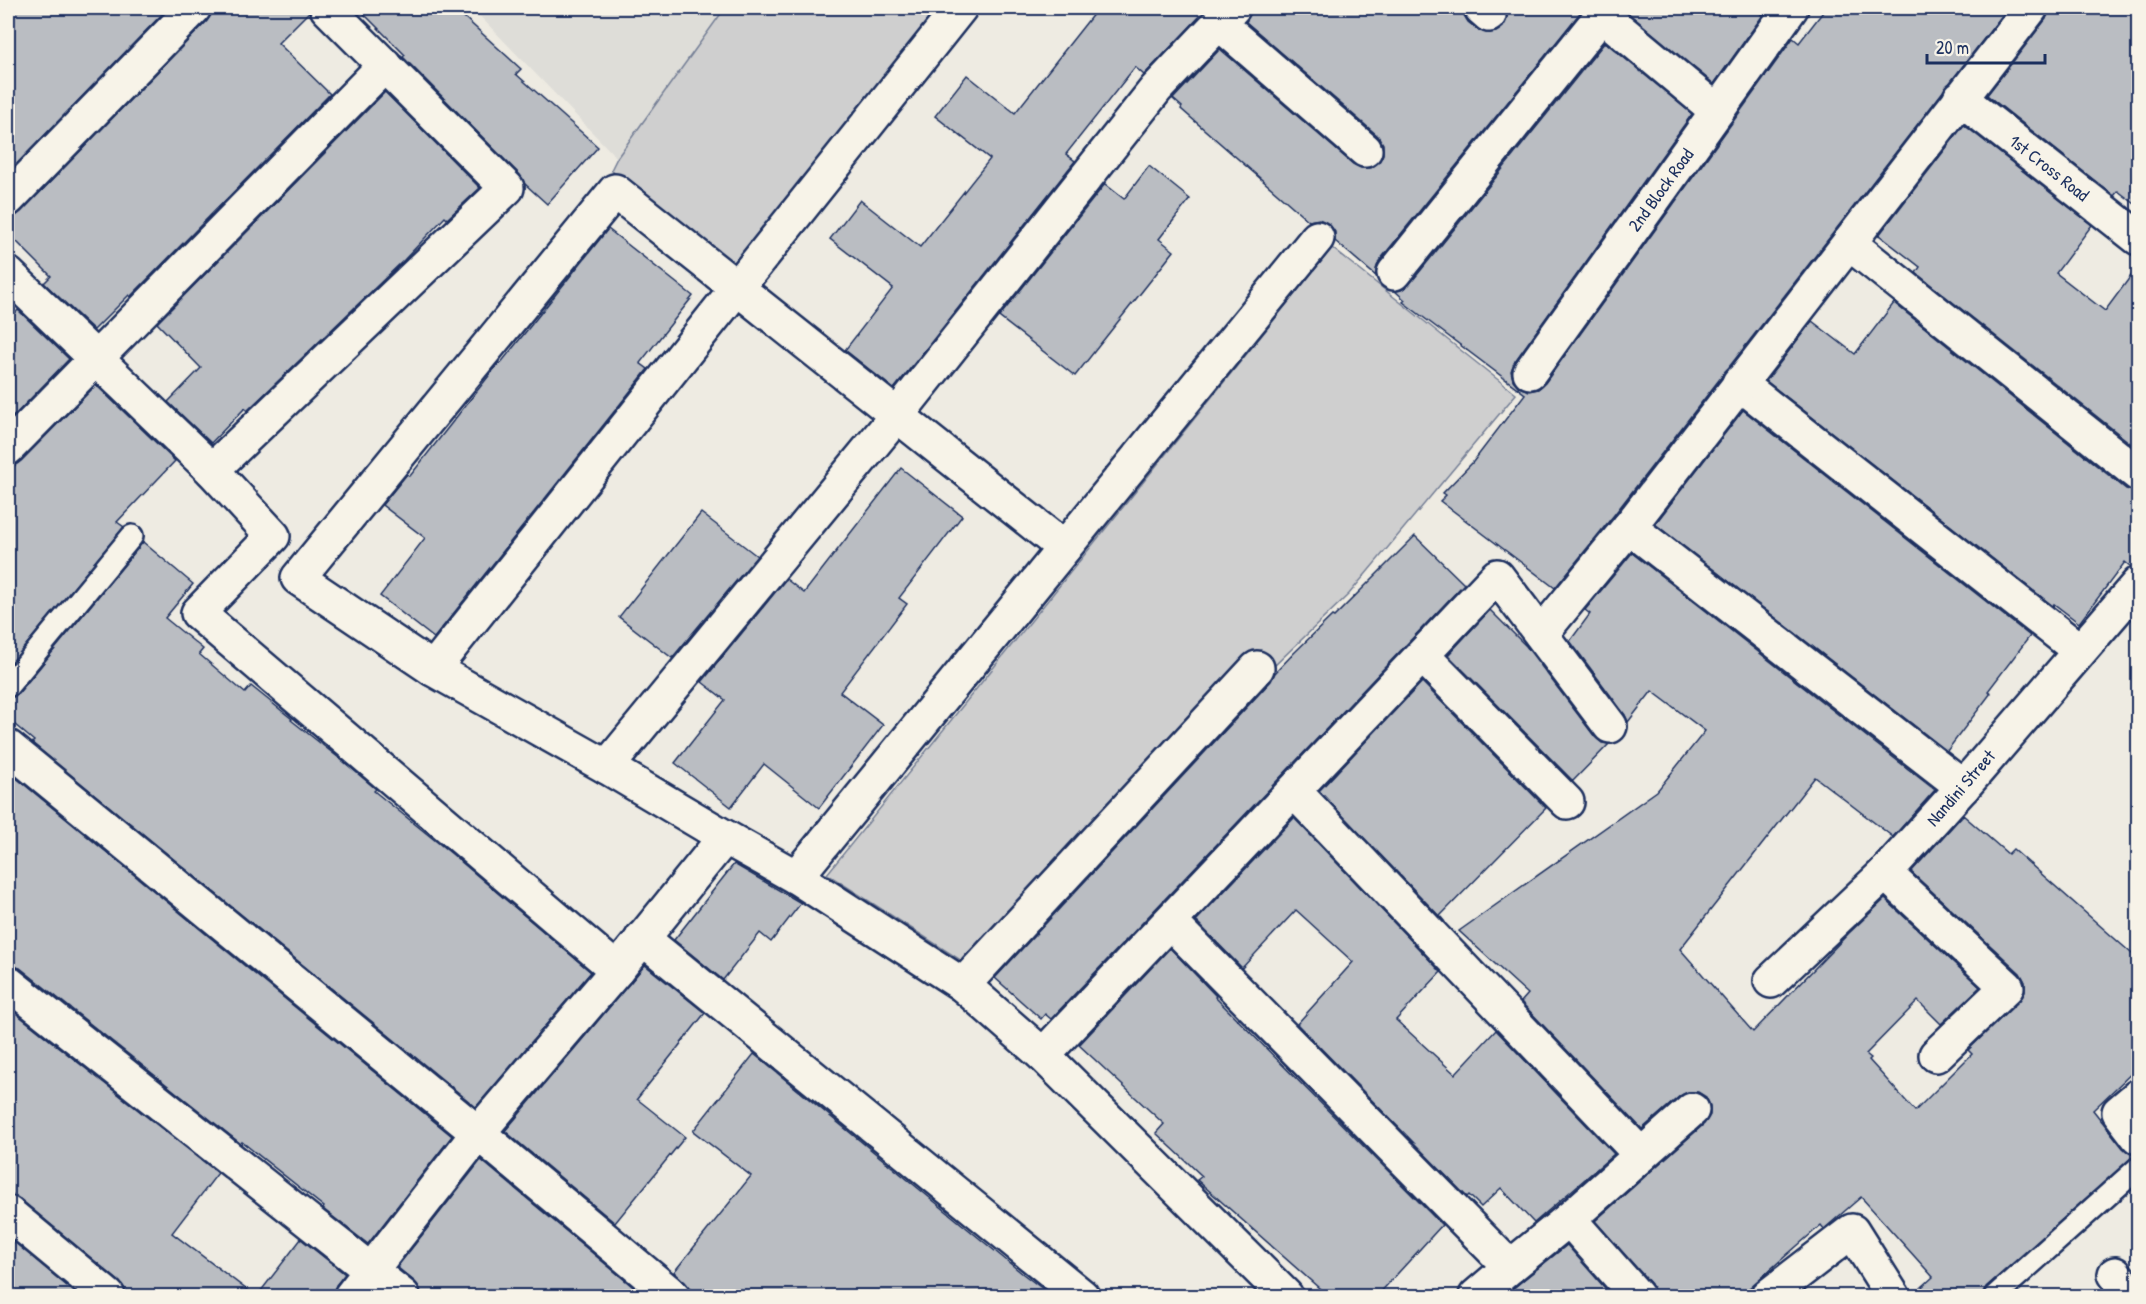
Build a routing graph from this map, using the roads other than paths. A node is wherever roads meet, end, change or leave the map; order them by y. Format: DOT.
graph roads {
  1 [pos="194,8"];
  2 [pos="327,8"];
  3 [pos="960,8"];
  4 [pos="1791,8"];
  5 [pos="2031,8"];
  6 [pos="1226,15"];
  7 [pos="385,65"];
  8 [pos="1960,98"];
  9 [pos="1717,111"];
  10 [pos="1365,150"];
  11 [pos="8,199"];
  12 [pos="1317,238"];
  13 [pos="2139,238"];
  14 [pos="1848,243"];
  15 [pos="1394,273"];
  16 [pos="8,274"];
  17 [pos="737,289"];
  18 [pos="95,358"];
  19 [pos="1530,372"];
  20 [pos="1739,383"];
  21 [pos="898,414"];
  22 [pos="8,448"];
  23 [pos="212,470"];
  24 [pos="2139,474"];
  25 [pos="1629,527"];
  26 [pos="132,536"];
  27 [pos="1064,548"];
  28 [pos="2139,584"];
  29 [pos="1541,634"];
  30 [pos="2079,650"];
  31 [pos="1423,656"];
  32 [pos="1257,668"];
  33 [pos="433,669"];
  34 [pos="8,686"];
  35 [pos="1610,726"];
  36 [pos="8,747"];
  37 [pos="607,766"];
  38 [pos="1963,787"];
  39 [pos="1294,790"];
  40 [pos="1567,802"];
  41 [pos="724,837"];
  42 [pos="1885,873"];
  43 [pos="796,877"];
  44 [pos="1170,922"];
  45 [pos="642,938"];
  46 [pos="617,970"];
  47 [pos="1771,981"];
  48 [pos="8,983"];
  49 [pos="963,985"];
  50 [pos="1043,1055"];
  51 [pos="1936,1055"];
  52 [pos="2139,1096"];
  53 [pos="1692,1110"];
  54 [pos="478,1133"];
  55 [pos="2139,1137"];
  56 [pos="2139,1153"];
  57 [pos="1641,1155"];
  58 [pos="2139,1159"];
  59 [pos="2139,1168"];
  60 [pos="8,1213"];
  61 [pos="1569,1220"];
  62 [pos="1510,1267"];
  63 [pos="372,1270"];
  64 [pos="108,1296"];
  65 [pos="351,1296"];
  66 [pos="403,1296"];
  67 [pos="673,1296"];
  68 [pos="1082,1296"];
  69 [pos="1286,1296"];
  70 [pos="1476,1296"];
  71 [pos="1637,1296"];
  72 [pos="1768,1296"];
  73 [pos="1893,1296"];
  74 [pos="1995,1296"];
  1 -- 11 [label="street"];
  2 -- 7 [label="street"];
  3 -- 17 [label="street"];
  4 -- 9 [label="street, 2nd Block Road"];
  5 -- 8 [label="street"];
  6 -- 10 [label="street"];
  6 -- 21 [label="street"];
  7 -- 18 [label="street"];
  7 -- 23 [label="street"];
  8 -- 13 [label="street, 1st Cross Road"];
  8 -- 14 [label="street"];
  9 -- 15 [label="street"];
  9 -- 19 [label="street, 2nd Block Road"];
  12 -- 27 [label="street"];
  14 -- 20 [label="street"];
  14 -- 24 [label="street"];
  16 -- 18 [label="street"];
  17 -- 21 [label="street"];
  17 -- 33 [label="street"];
  17 -- 33 [label="street"];
  18 -- 22 [label="street"];
  18 -- 23 [label="street"];
  20 -- 25 [label="street"];
  20 -- 30 [label="street"];
  21 -- 27 [label="street"];
  21 -- 37 [label="street"];
  23 -- 46 [label="street"];
  25 -- 29 [label="street"];
  25 -- 38 [label="street"];
  26 -- 34 [label="lane"];
  27 -- 43 [label="street"];
  28 -- 30 [label="street, Nandini Street"];
  29 -- 31 [label="street"];
  29 -- 35 [label="street"];
  30 -- 38 [label="street, Nandini Street"];
  31 -- 39 [label="street"];
  31 -- 40 [label="street"];
  32 -- 49 [label="street"];
  33 -- 37 [label="street"];
  36 -- 54 [label="street"];
  37 -- 41 [label="street"];
  38 -- 42 [label="street, Nandini Street"];
  39 -- 44 [label="street"];
  39 -- 57 [label="street"];
  41 -- 43 [label="street"];
  41 -- 45 [label="street"];
  42 -- 47 [label="street, Nandini Street"];
  42 -- 51 [label="street"];
  43 -- 49 [label="street"];
  44 -- 50 [label="street"];
  44 -- 62 [label="street"];
  45 -- 46 [label="street"];
  45 -- 68 [label="street"];
  46 -- 54 [label="street"];
  48 -- 63 [label="street"];
  49 -- 50 [label="street"];
  50 -- 69 [label="street"];
  52 -- 55 [label="street"];
  53 -- 57 [label="street"];
  54 -- 63 [label="street"];
  54 -- 67 [label="street"];
  56 -- 58 [label="lane"];
  57 -- 61 [label="street"];
  59 -- 74 [label="lane"];
  60 -- 64 [label="street"];
  61 -- 62 [label="street"];
  61 -- 71 [label="street"];
  62 -- 70 [label="street"];
  63 -- 65 [label="street"];
  63 -- 66 [label="street"];
  72 -- 73 [label="street"];
}
